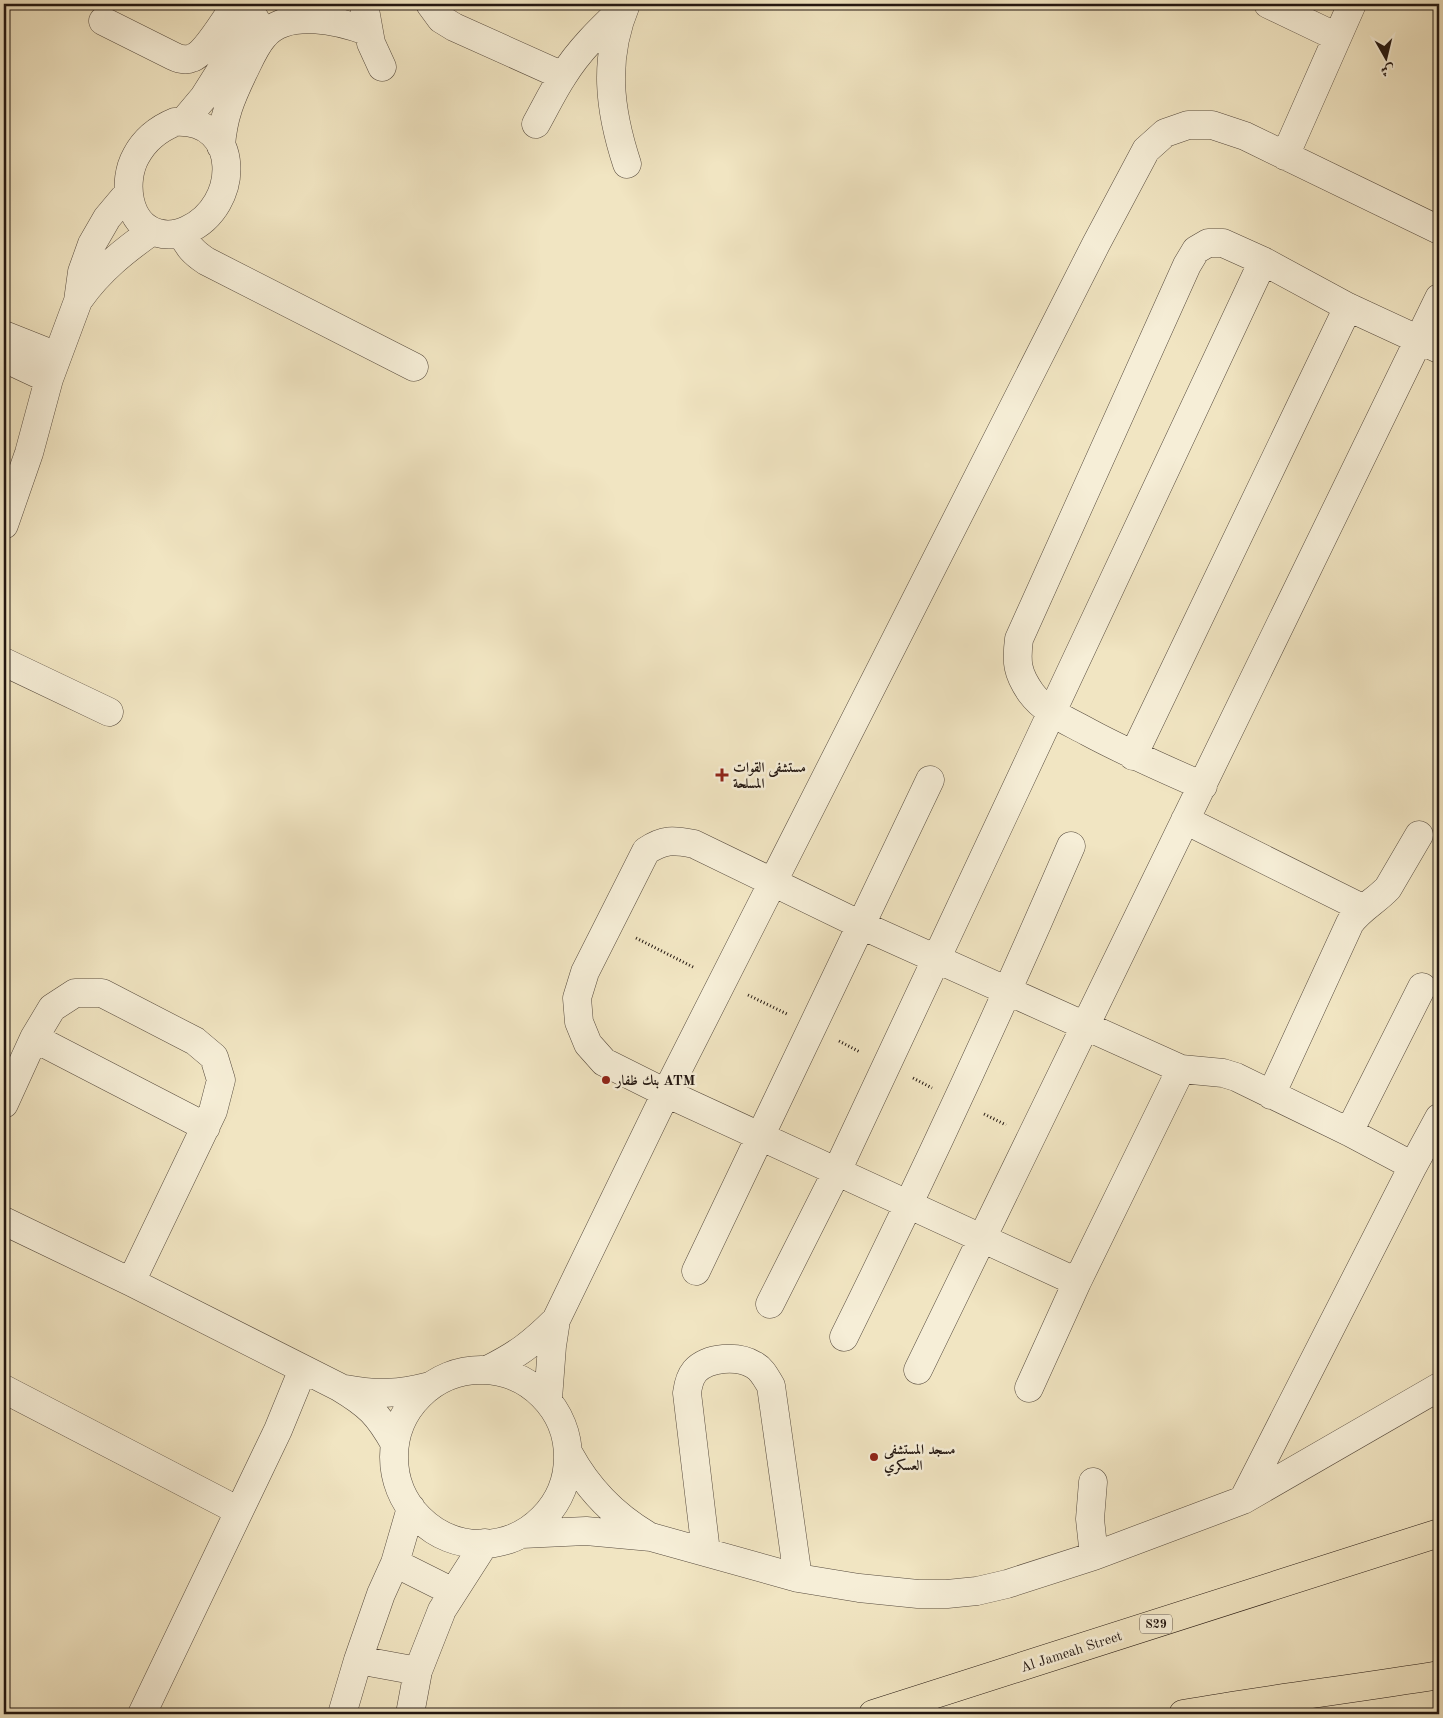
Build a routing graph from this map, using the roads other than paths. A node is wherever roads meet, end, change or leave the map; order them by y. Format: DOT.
graph roads {
  1 [pos="236,4"];
  2 [pos="282,4"];
  3 [pos="364,4"];
  4 [pos="430,4"];
  5 [pos="1268,4"];
  6 [pos="1352,4"];
  7 [pos="623,5"];
  8 [pos="103,21"];
  9 [pos="369,32"];
  10 [pos="1337,37"];
  11 [pos="382,67"];
  12 [pos="563,76"];
  13 [pos="183,122"];
  14 [pos="536,124"];
  15 [pos="221,146"];
  16 [pos="1285,156"];
  17 [pos="628,164"];
  18 [pos="128,193"];
  19 [pos="1439,230"];
  20 [pos="152,231"];
  21 [pos="182,232"];
  22 [pos="1263,261"];
  23 [pos="1439,298"];
  24 [pos="78,301"];
  25 [pos="1348,307"];
  26 [pos="4,335"];
  27 [pos="1429,344"];
  28 [pos="4,358"];
  29 [pos="414,367"];
  30 [pos="53,368"];
  31 [pos="4,525"];
  32 [pos="4,662"];
  33 [pos="110,712"];
  34 [pos="1051,712"];
  35 [pos="1133,756"];
  36 [pos="930,780"];
  37 [pos="1203,786"];
  38 [pos="1185,820"];
  39 [pos="1419,835"];
  40 [pos="1071,846"];
  41 [pos="772,882"];
  42 [pos="1362,908"];
  43 [pos="861,925"];
  44 [pos="936,959"];
  45 [pos="1422,987"];
  46 [pos="1008,992"];
  47 [pos="1086,1027"];
  48 [pos="34,1038"];
  49 [pos="1181,1069"];
  50 [pos="666,1093"];
  51 [pos="1270,1095"];
  52 [pos="4,1104"];
  53 [pos="1439,1118"];
  54 [pos="206,1127"];
  55 [pos="1349,1132"];
  56 [pos="761,1136"];
  57 [pos="1413,1166"];
  58 [pos="836,1171"];
  59 [pos="910,1204"];
  60 [pos="4,1221"];
  61 [pos="983,1238"];
  62 [pos="696,1271"];
  63 [pos="131,1282"];
  64 [pos="1077,1282"];
  65 [pos="770,1304"];
  66 [pos="556,1320"];
  67 [pos="844,1337"];
  68 [pos="303,1369"];
  69 [pos="487,1370"];
  70 [pos="918,1370"];
  71 [pos="430,1386"];
  72 [pos="339,1387"];
  73 [pos="1439,1387"];
  74 [pos="1029,1388"];
  75 [pos="4,1389"];
  76 [pos="548,1399"];
  77 [pos="395,1444"];
  78 [pos="569,1454"];
  79 [pos="1093,1482"];
  80 [pos="1243,1500"];
  81 [pos="411,1508"];
  82 [pos="239,1511"];
  83 [pos="1439,1533"];
  84 [pos="522,1534"];
  85 [pos="651,1537"];
  86 [pos="485,1543"];
  87 [pos="706,1552"];
  88 [pos="1094,1556"];
  89 [pos="395,1563"];
  90 [pos="798,1578"];
  91 [pos="453,1592"];
  92 [pos="358,1660"];
  93 [pos="418,1670"];
  94 [pos="1439,1675"];
  95 [pos="142,1714"];
  96 [pos="342,1714"];
  97 [pos="410,1714"];
  98 [pos="873,1714"];
  99 [pos="1183,1714"];
  1 -- 8 [label="lane"];
  2 -- 13 [label="lane"];
  3 -- 9 [label="lane"];
  4 -- 12 [label="lane"];
  5 -- 10 [label="lane"];
  6 -- 10 [label="lane"];
  7 -- 12 [label="lane"];
  7 -- 17 [label="lane"];
  9 -- 11 [label="lane"];
  9 -- 15 [label="lane"];
  10 -- 16 [label="lane"];
  12 -- 14 [label="lane"];
  13 -- 15 [label="lane"];
  13 -- 18 [label="lane"];
  15 -- 21 [label="lane"];
  16 -- 19 [label="lane"];
  16 -- 41 [label="lane"];
  18 -- 20 [label="lane"];
  18 -- 24 [label="lane"];
  20 -- 21 [label="lane"];
  20 -- 24 [label="lane"];
  21 -- 29 [label="lane"];
  22 -- 25 [label="lane"];
  22 -- 34 [label="lane"];
  22 -- 34 [label="lane"];
  23 -- 27 [label="lane"];
  24 -- 30 [label="lane"];
  25 -- 27 [label="lane"];
  25 -- 35 [label="lane"];
  26 -- 30 [label="lane"];
  27 -- 37 [label="lane"];
  28 -- 30 [label="lane"];
  30 -- 31 [label="lane"];
  32 -- 33 [label="lane"];
  34 -- 35 [label="lane"];
  34 -- 44 [label="lane"];
  35 -- 37 [label="lane"];
  36 -- 43 [label="lane"];
  37 -- 38 [label="lane"];
  38 -- 42 [label="lane"];
  38 -- 47 [label="lane"];
  39 -- 42 [label="lane"];
  40 -- 46 [label="lane"];
  41 -- 43 [label="lane"];
  41 -- 50 [label="lane"];
  41 -- 50 [label="lane"];
  42 -- 51 [label="lane"];
  43 -- 44 [label="lane"];
  43 -- 56 [label="lane"];
  44 -- 46 [label="lane"];
  44 -- 58 [label="lane"];
  45 -- 55 [label="lane"];
  46 -- 47 [label="lane"];
  46 -- 59 [label="lane"];
  47 -- 49 [label="lane"];
  47 -- 61 [label="lane"];
  48 -- 52 [label="lane"];
  48 -- 54 [label="lane"];
  48 -- 54 [label="lane"];
  49 -- 51 [label="lane"];
  49 -- 64 [label="lane"];
  50 -- 56 [label="lane"];
  50 -- 66 [label="lane"];
  51 -- 55 [label="lane"];
  53 -- 57 [label="lane"];
  54 -- 63 [label="lane"];
  55 -- 57 [label="lane"];
  56 -- 58 [label="lane"];
  56 -- 62 [label="lane"];
  57 -- 80 [label="lane"];
  58 -- 59 [label="lane"];
  58 -- 65 [label="lane"];
  59 -- 61 [label="lane"];
  59 -- 67 [label="lane"];
  60 -- 63 [label="lane"];
  61 -- 64 [label="lane"];
  61 -- 70 [label="lane"];
  63 -- 68 [label="lane"];
  64 -- 74 [label="lane"];
  66 -- 69 [label="lane"];
  66 -- 76 [label="lane"];
  68 -- 72 [label="lane"];
  68 -- 82 [label="lane"];
  69 -- 71 [label="lane"];
  69 -- 76 [label="lane"];
  71 -- 72 [label="lane"];
  71 -- 77 [label="lane"];
  72 -- 77 [label="lane"];
  73 -- 80 [label="lane"];
  75 -- 82 [label="lane"];
  76 -- 78 [label="lane"];
  77 -- 81 [label="lane"];
  78 -- 84 [label="lane"];
  78 -- 85 [label="lane"];
  79 -- 88 [label="lane"];
  80 -- 88 [label="lane"];
  81 -- 86 [label="lane"];
  81 -- 89 [label="lane"];
  82 -- 95 [label="lane"];
  83 -- 98 [label="main road, Al Jameah Street / S29"];
  84 -- 85 [label="lane"];
  84 -- 86 [label="lane"];
  85 -- 87 [label="lane"];
  86 -- 91 [label="lane"];
  87 -- 90 [label="lane"];
  87 -- 90 [label="lane"];
  88 -- 90 [label="lane"];
  89 -- 91 [label="lane"];
  89 -- 92 [label="lane"];
  91 -- 93 [label="lane"];
  92 -- 93 [label="lane"];
  92 -- 96 [label="lane"];
  93 -- 97 [label="lane"];
  94 -- 99 [label="main road"];
}
